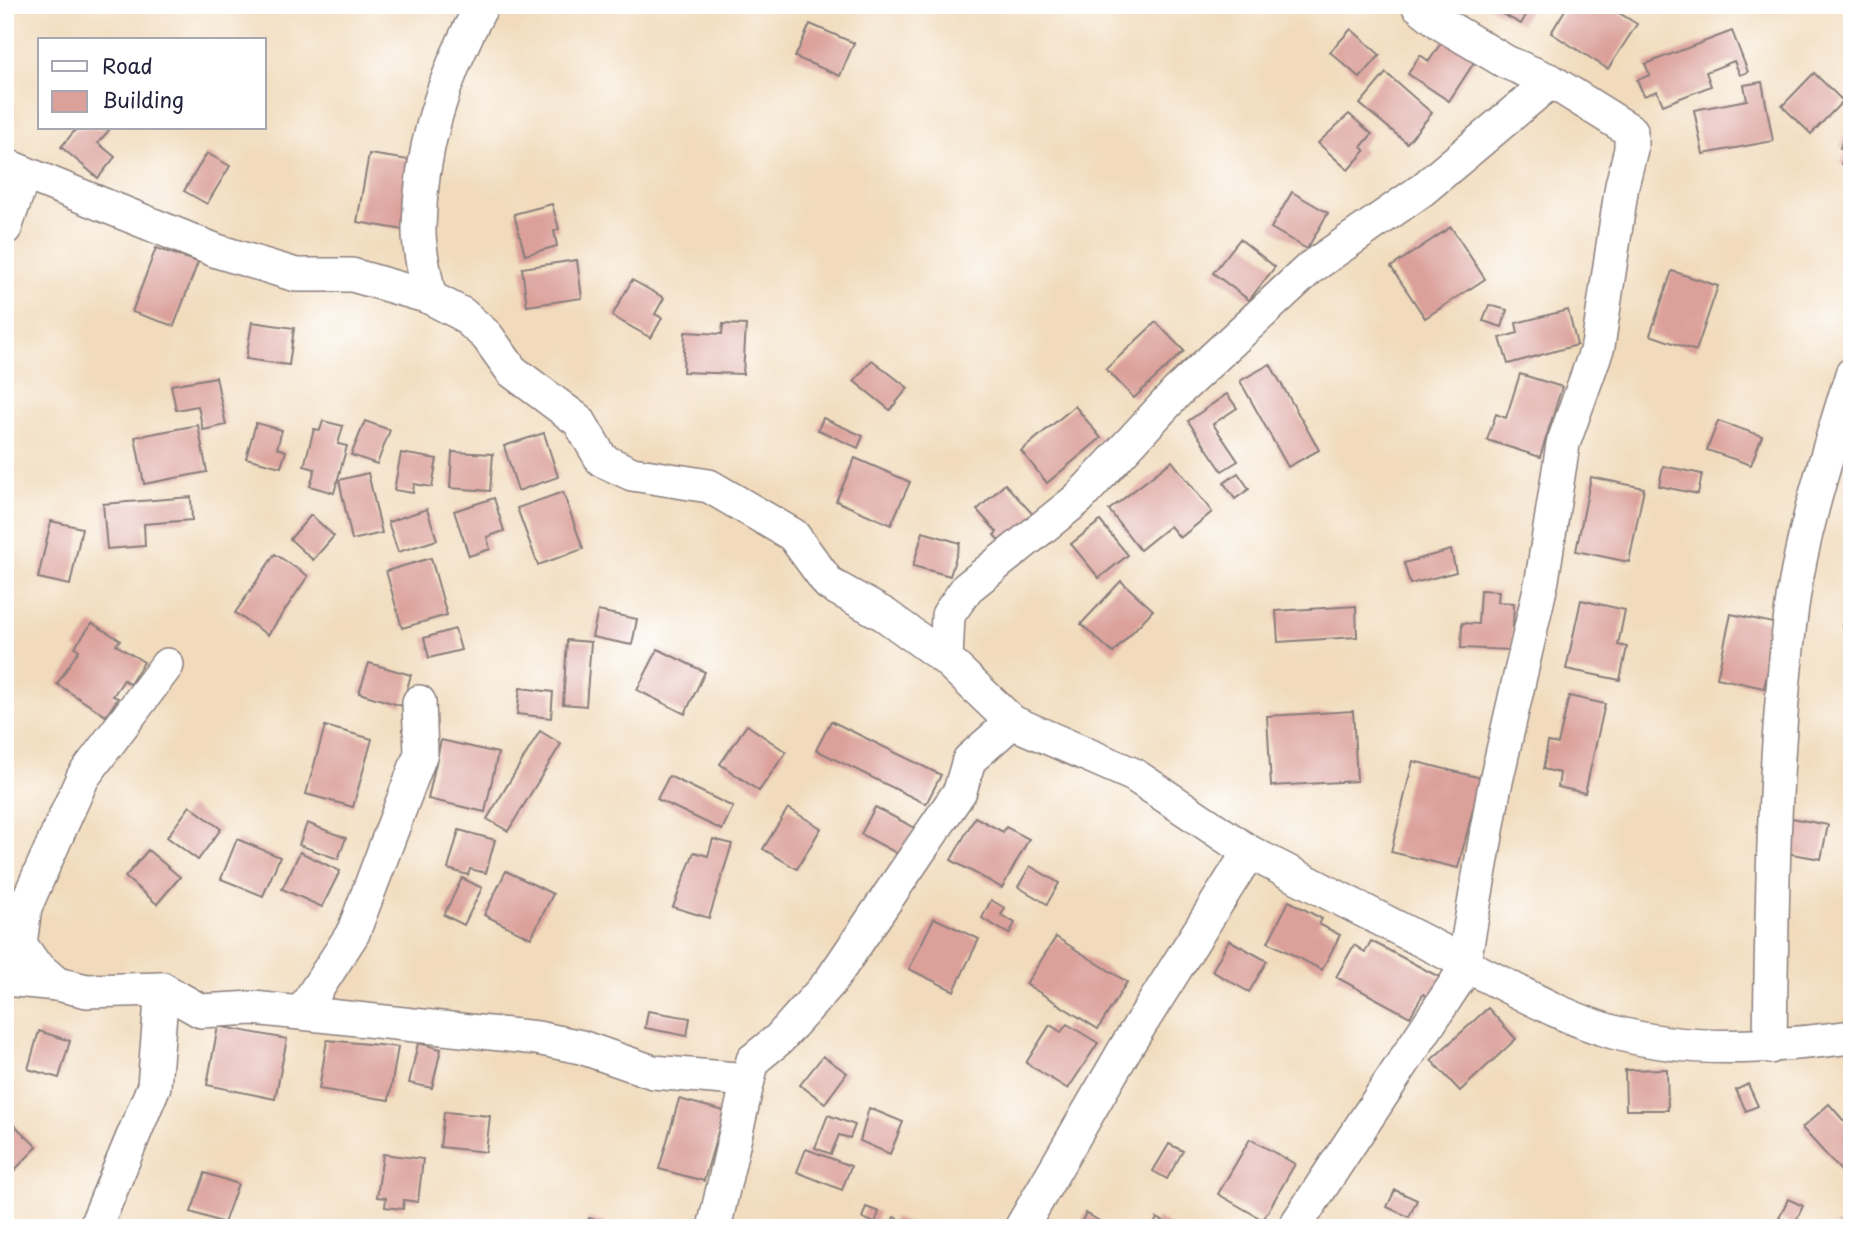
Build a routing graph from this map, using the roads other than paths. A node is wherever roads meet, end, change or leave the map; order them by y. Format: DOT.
graph roads {
  1 [pos="482,5"];
  2 [pos="1418,5"];
  3 [pos="1551,81"];
  4 [pos="14,169"];
  5 [pos="5,228"];
  6 [pos="429,297"];
  7 [pos="1852,374"];
  8 [pos="946,659"];
  9 [pos="167,665"];
  10 [pos="419,702"];
  11 [pos="1012,722"];
  12 [pos="1250,852"];
  13 [pos="13,939"];
  14 [pos="1466,964"];
  15 [pos="5,979"];
  16 [pos="57,984"];
  17 [pos="162,989"];
  18 [pos="302,1012"];
  19 [pos="1852,1037"];
  20 [pos="1770,1048"];
  21 [pos="748,1080"];
  22 [pos="95,1228"];
  23 [pos="714,1228"];
  24 [pos="1021,1228"];
  25 [pos="1294,1228"];
  1 -- 6 [label="street"];
  2 -- 3 [label="street"];
  3 -- 8 [label="street"];
  3 -- 14 [label="street"];
  4 -- 5 [label="street"];
  4 -- 6 [label="street"];
  6 -- 8 [label="street"];
  7 -- 20 [label="street"];
  8 -- 11 [label="street"];
  9 -- 13 [label="street"];
  10 -- 18 [label="street"];
  11 -- 12 [label="street"];
  11 -- 21 [label="street"];
  12 -- 14 [label="street"];
  12 -- 24 [label="street"];
  13 -- 16 [label="street"];
  14 -- 20 [label="street"];
  14 -- 25 [label="street"];
  15 -- 16 [label="street"];
  16 -- 17 [label="street"];
  17 -- 18 [label="street"];
  17 -- 22 [label="street"];
  18 -- 21 [label="street"];
  19 -- 20 [label="street"];
  21 -- 23 [label="street"];
}
